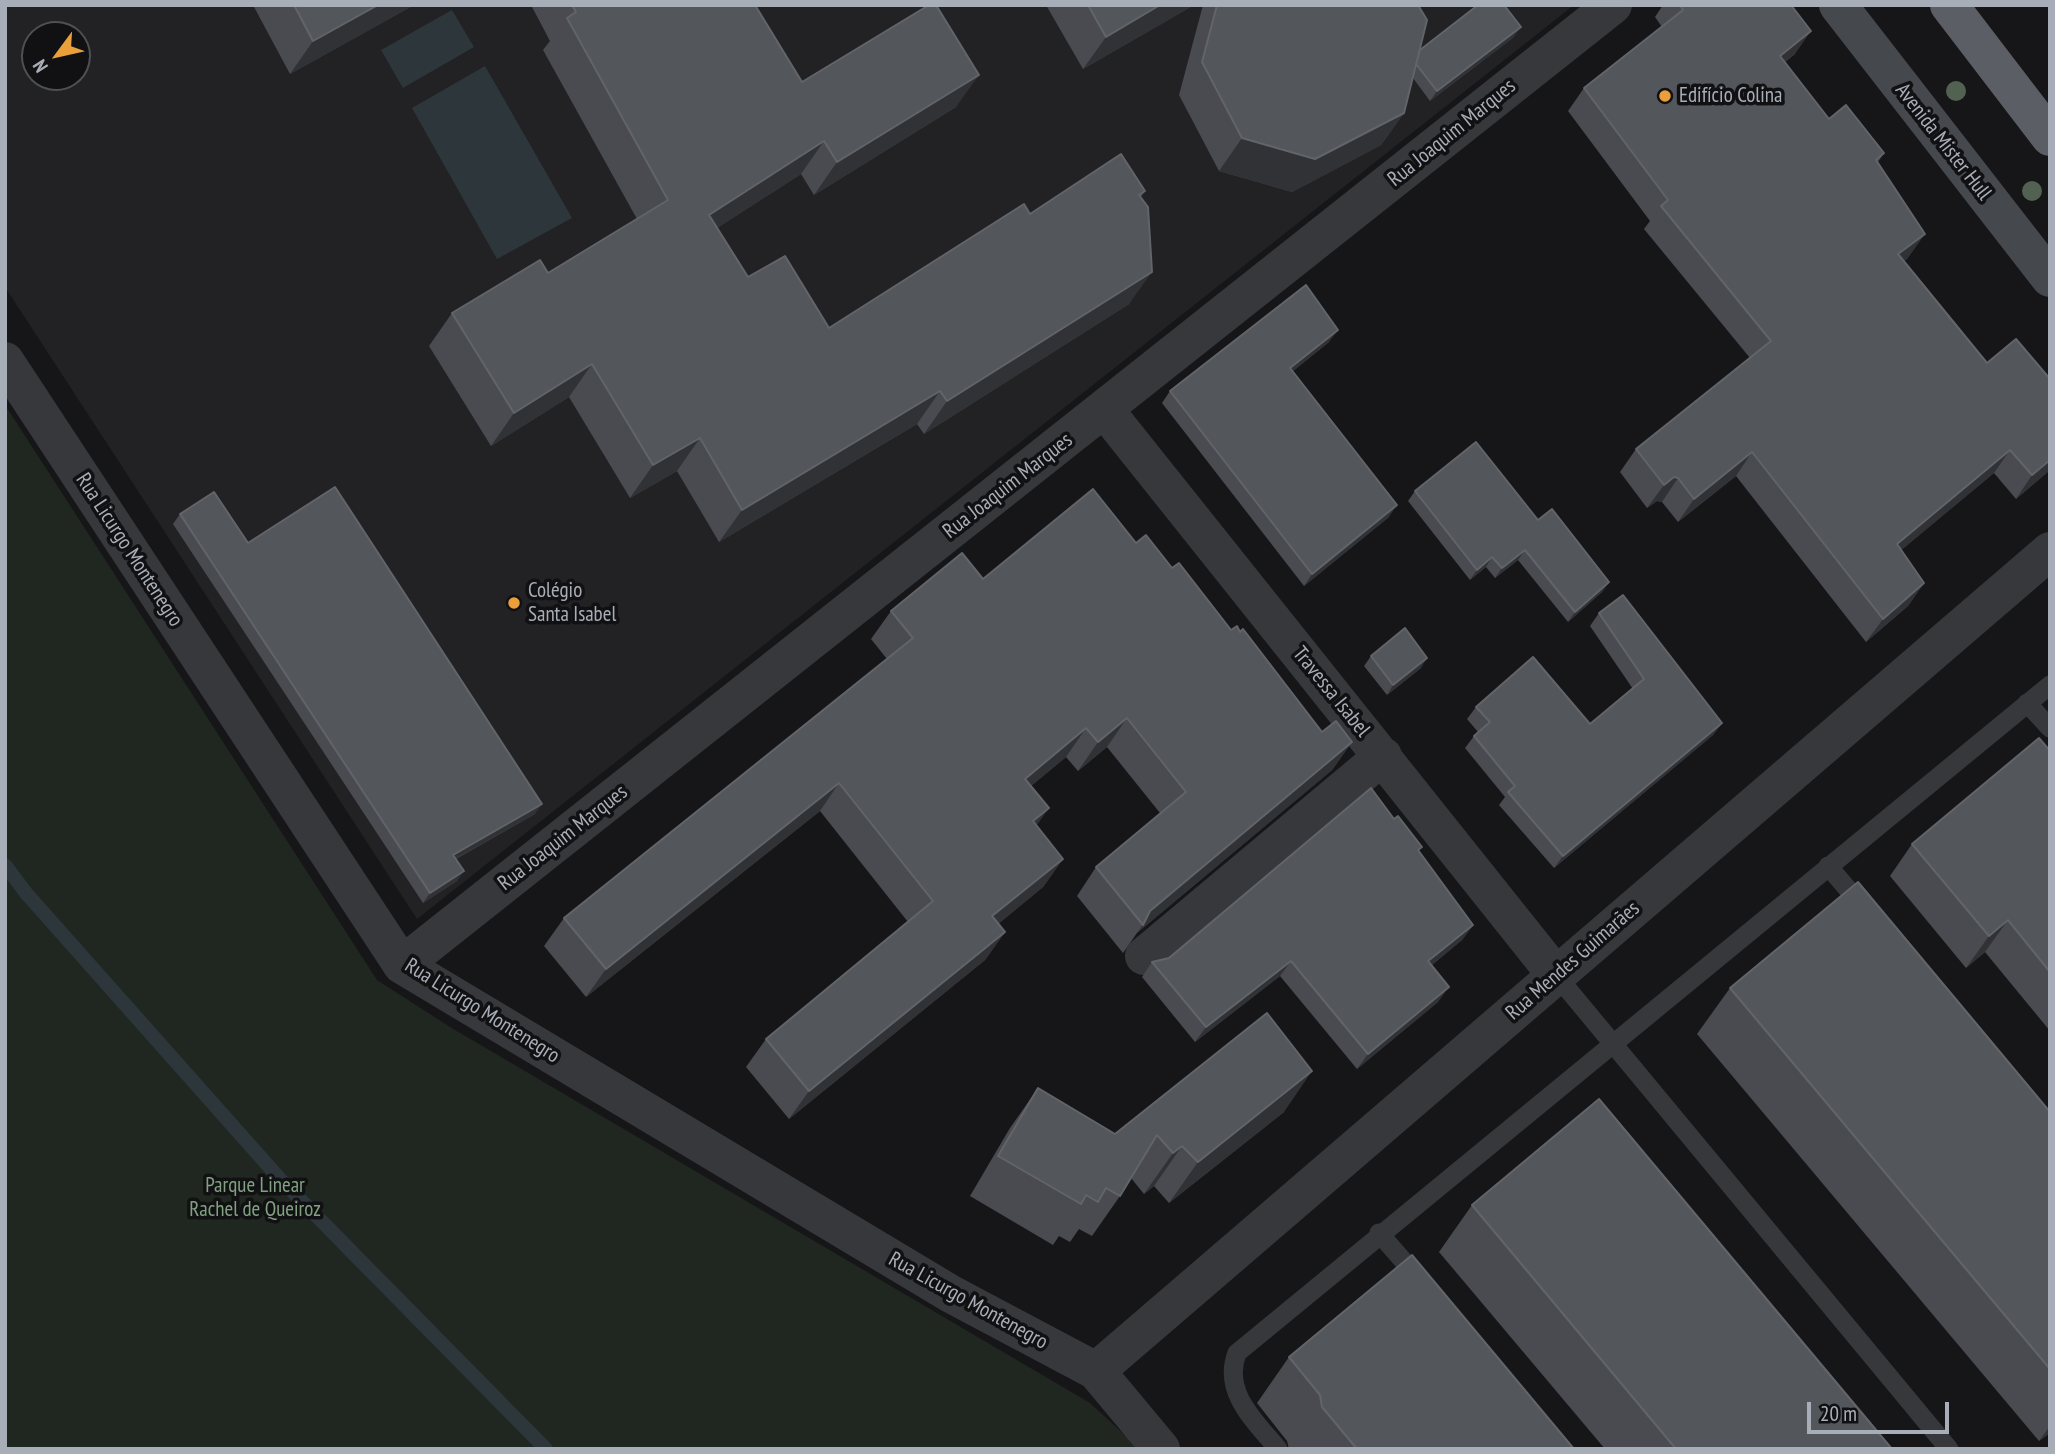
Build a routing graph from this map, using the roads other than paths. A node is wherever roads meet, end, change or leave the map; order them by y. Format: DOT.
graph roads {
  1 [pos="1613,5"];
  2 [pos="1838,5"];
  3 [pos="1948,5"];
  4 [pos="2050,137"];
  5 [pos="2050,278"];
  6 [pos="5,361"];
  7 [pos="1105,410"];
  8 [pos="2050,551"];
  9 [pos="2050,685"];
  10 [pos="2027,703"];
  11 [pos="2050,728"];
  12 [pos="1383,756"];
  13 [pos="1828,866"];
  14 [pos="1872,919"];
  15 [pos="1144,956"];
  16 [pos="402,965"];
  17 [pos="1556,975"];
  18 [pos="1613,1044"];
  19 [pos="1379,1233"];
  20 [pos="1433,1295"];
  21 [pos="1096,1371"];
  22 [pos="1161,1449"];
  23 [pos="1278,1449"];
  24 [pos="1949,1449"];
  1 -- 7 [label="street, Rua Joaquim Marques"];
  2 -- 5 [label="main road, Avenida Mister Hull"];
  3 -- 4 [label="highway"];
  6 -- 16 [label="street, Rua Licurgo Montenegro"];
  7 -- 12 [label="street, Travessa Isabel"];
  7 -- 16 [label="street, Rua Joaquim Marques"];
  8 -- 17 [label="street, Rua Mendes Guimarães"];
  9 -- 10 [label="lane"];
  10 -- 11 [label="lane"];
  10 -- 13 [label="lane"];
  12 -- 15 [label="street"];
  12 -- 17 [label="street, Travessa Isabel"];
  13 -- 14 [label="lane"];
  13 -- 18 [label="lane"];
  16 -- 21 [label="street, Rua Licurgo Montenegro"];
  17 -- 18 [label="lane"];
  17 -- 21 [label="street, Rua Mendes Guimarães"];
  18 -- 19 [label="lane"];
  18 -- 24 [label="lane"];
  19 -- 20 [label="lane"];
  19 -- 23 [label="lane"];
  21 -- 22 [label="street, Rua Licurgo Montenegro"];
}
